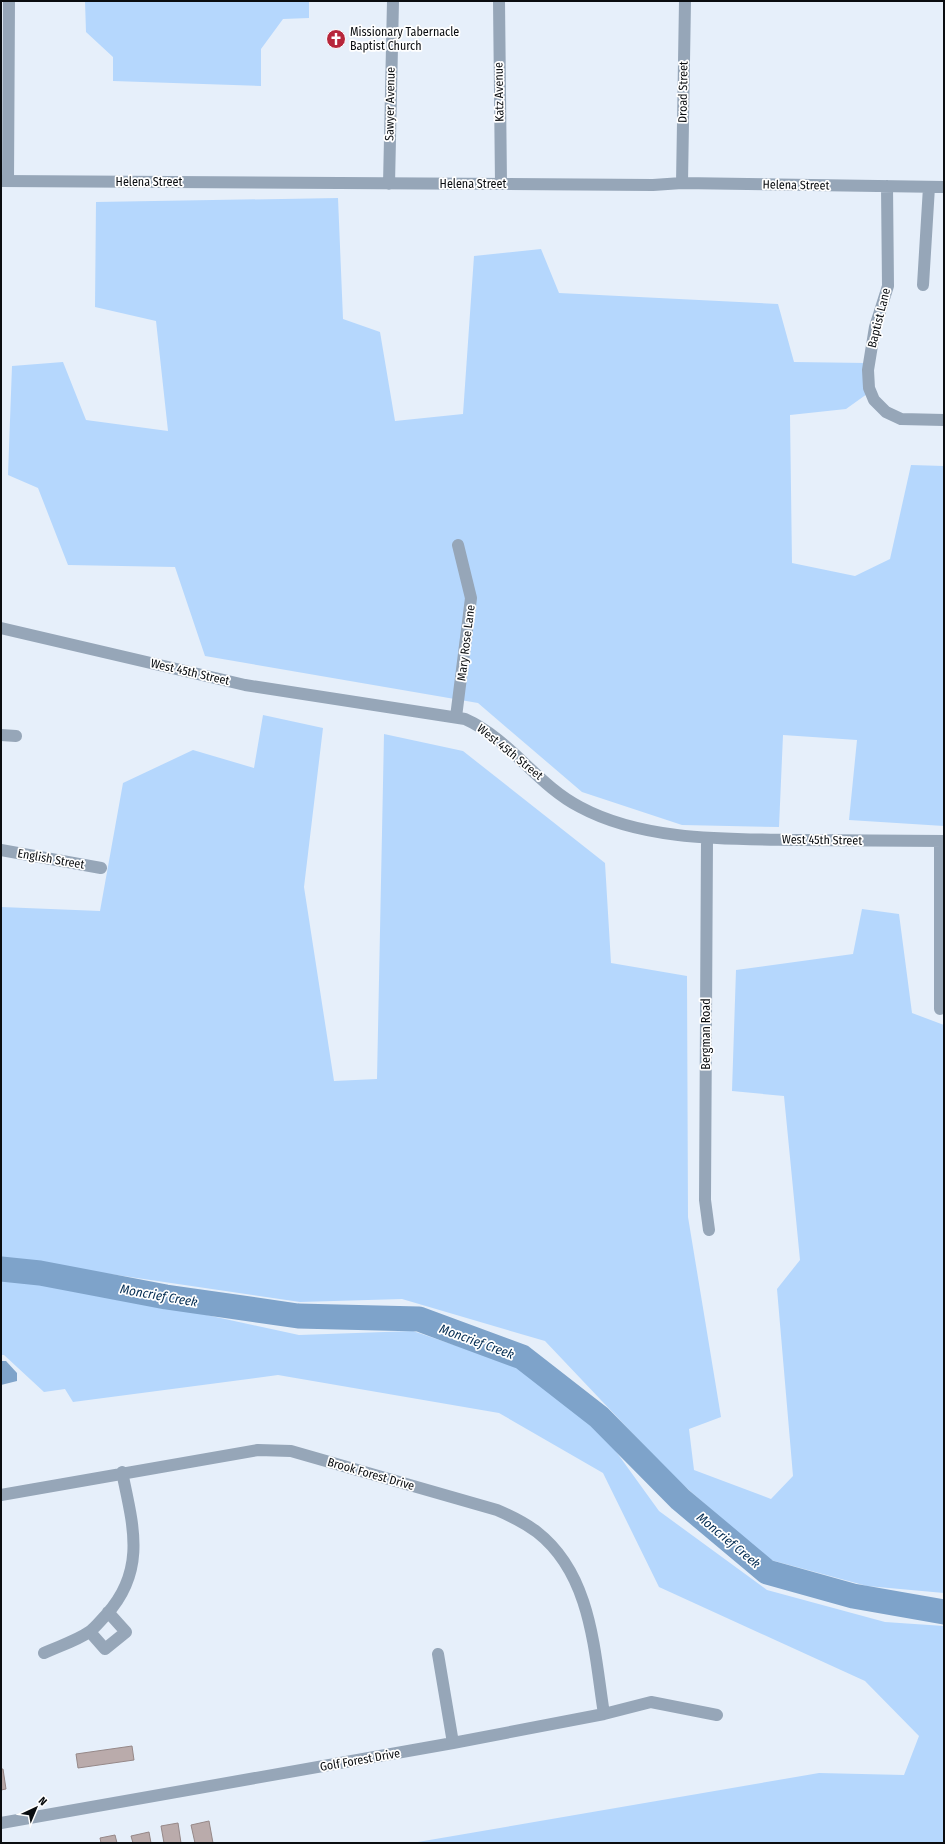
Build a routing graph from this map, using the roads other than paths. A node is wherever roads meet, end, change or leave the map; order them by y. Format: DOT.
graph roads {
  1 [pos="9,1"];
  2 [pos="393,1"];
  3 [pos="499,1"];
  4 [pos="685,1"];
  5 [pos="4,181"];
  6 [pos="389,184"];
  7 [pos="501,184"];
  8 [pos="682,184"];
  9 [pos="887,186"];
  10 [pos="930,187"];
  11 [pos="944,187"];
  12 [pos="923,285"];
  13 [pos="944,420"];
  14 [pos="458,545"];
  15 [pos="1,628"];
  16 [pos="456,717"];
  17 [pos="1,736"];
  18 [pos="16,736"];
  19 [pos="707,839"];
  20 [pos="942,841"];
  21 [pos="1,850"];
  22 [pos="101,868"];
  23 [pos="940,1009"];
  24 [pos="709,1230"];
  25 [pos="122,1472"];
  26 [pos="1,1494"];
  27 [pos="108,1612"];
  28 [pos="90,1632"];
  29 [pos="44,1653"];
  30 [pos="438,1654"];
  31 [pos="604,1714"];
  32 [pos="717,1716"];
  33 [pos="454,1743"];
  34 [pos="1,1823"];
  1 -- 5 [label="street"];
  2 -- 6 [label="street, Sawyer Avenue"];
  3 -- 7 [label="street, Katz Avenue"];
  4 -- 8 [label="street, Droad Street"];
  5 -- 6 [label="street, Helena Street"];
  6 -- 7 [label="street, Helena Street"];
  7 -- 8 [label="street, Helena Street"];
  8 -- 9 [label="street, Helena Street"];
  9 -- 10 [label="street, Helena Street"];
  9 -- 13 [label="street, Baptist Lane"];
  10 -- 11 [label="street, Helena Street"];
  10 -- 12 [label="street"];
  14 -- 16 [label="street, Mary Rose Lane"];
  15 -- 16 [label="street, West 45th Street"];
  16 -- 19 [label="street, West 45th Street"];
  17 -- 18 [label="street"];
  19 -- 20 [label="street, West 45th Street"];
  19 -- 24 [label="street, Bergman Road"];
  20 -- 23 [label="street"];
  21 -- 22 [label="street, English Street"];
  25 -- 26 [label="street, Brook Forest Drive"];
  25 -- 27 [label="street"];
  25 -- 31 [label="street, Brook Forest Drive"];
  27 -- 28 [label="street"];
  27 -- 28 [label="street"];
  28 -- 29 [label="street"];
  30 -- 33 [label="street"];
  31 -- 32 [label="street, Golf Forest Drive"];
  31 -- 33 [label="street, Golf Forest Drive"];
  33 -- 34 [label="street, Golf Forest Drive"];
}
